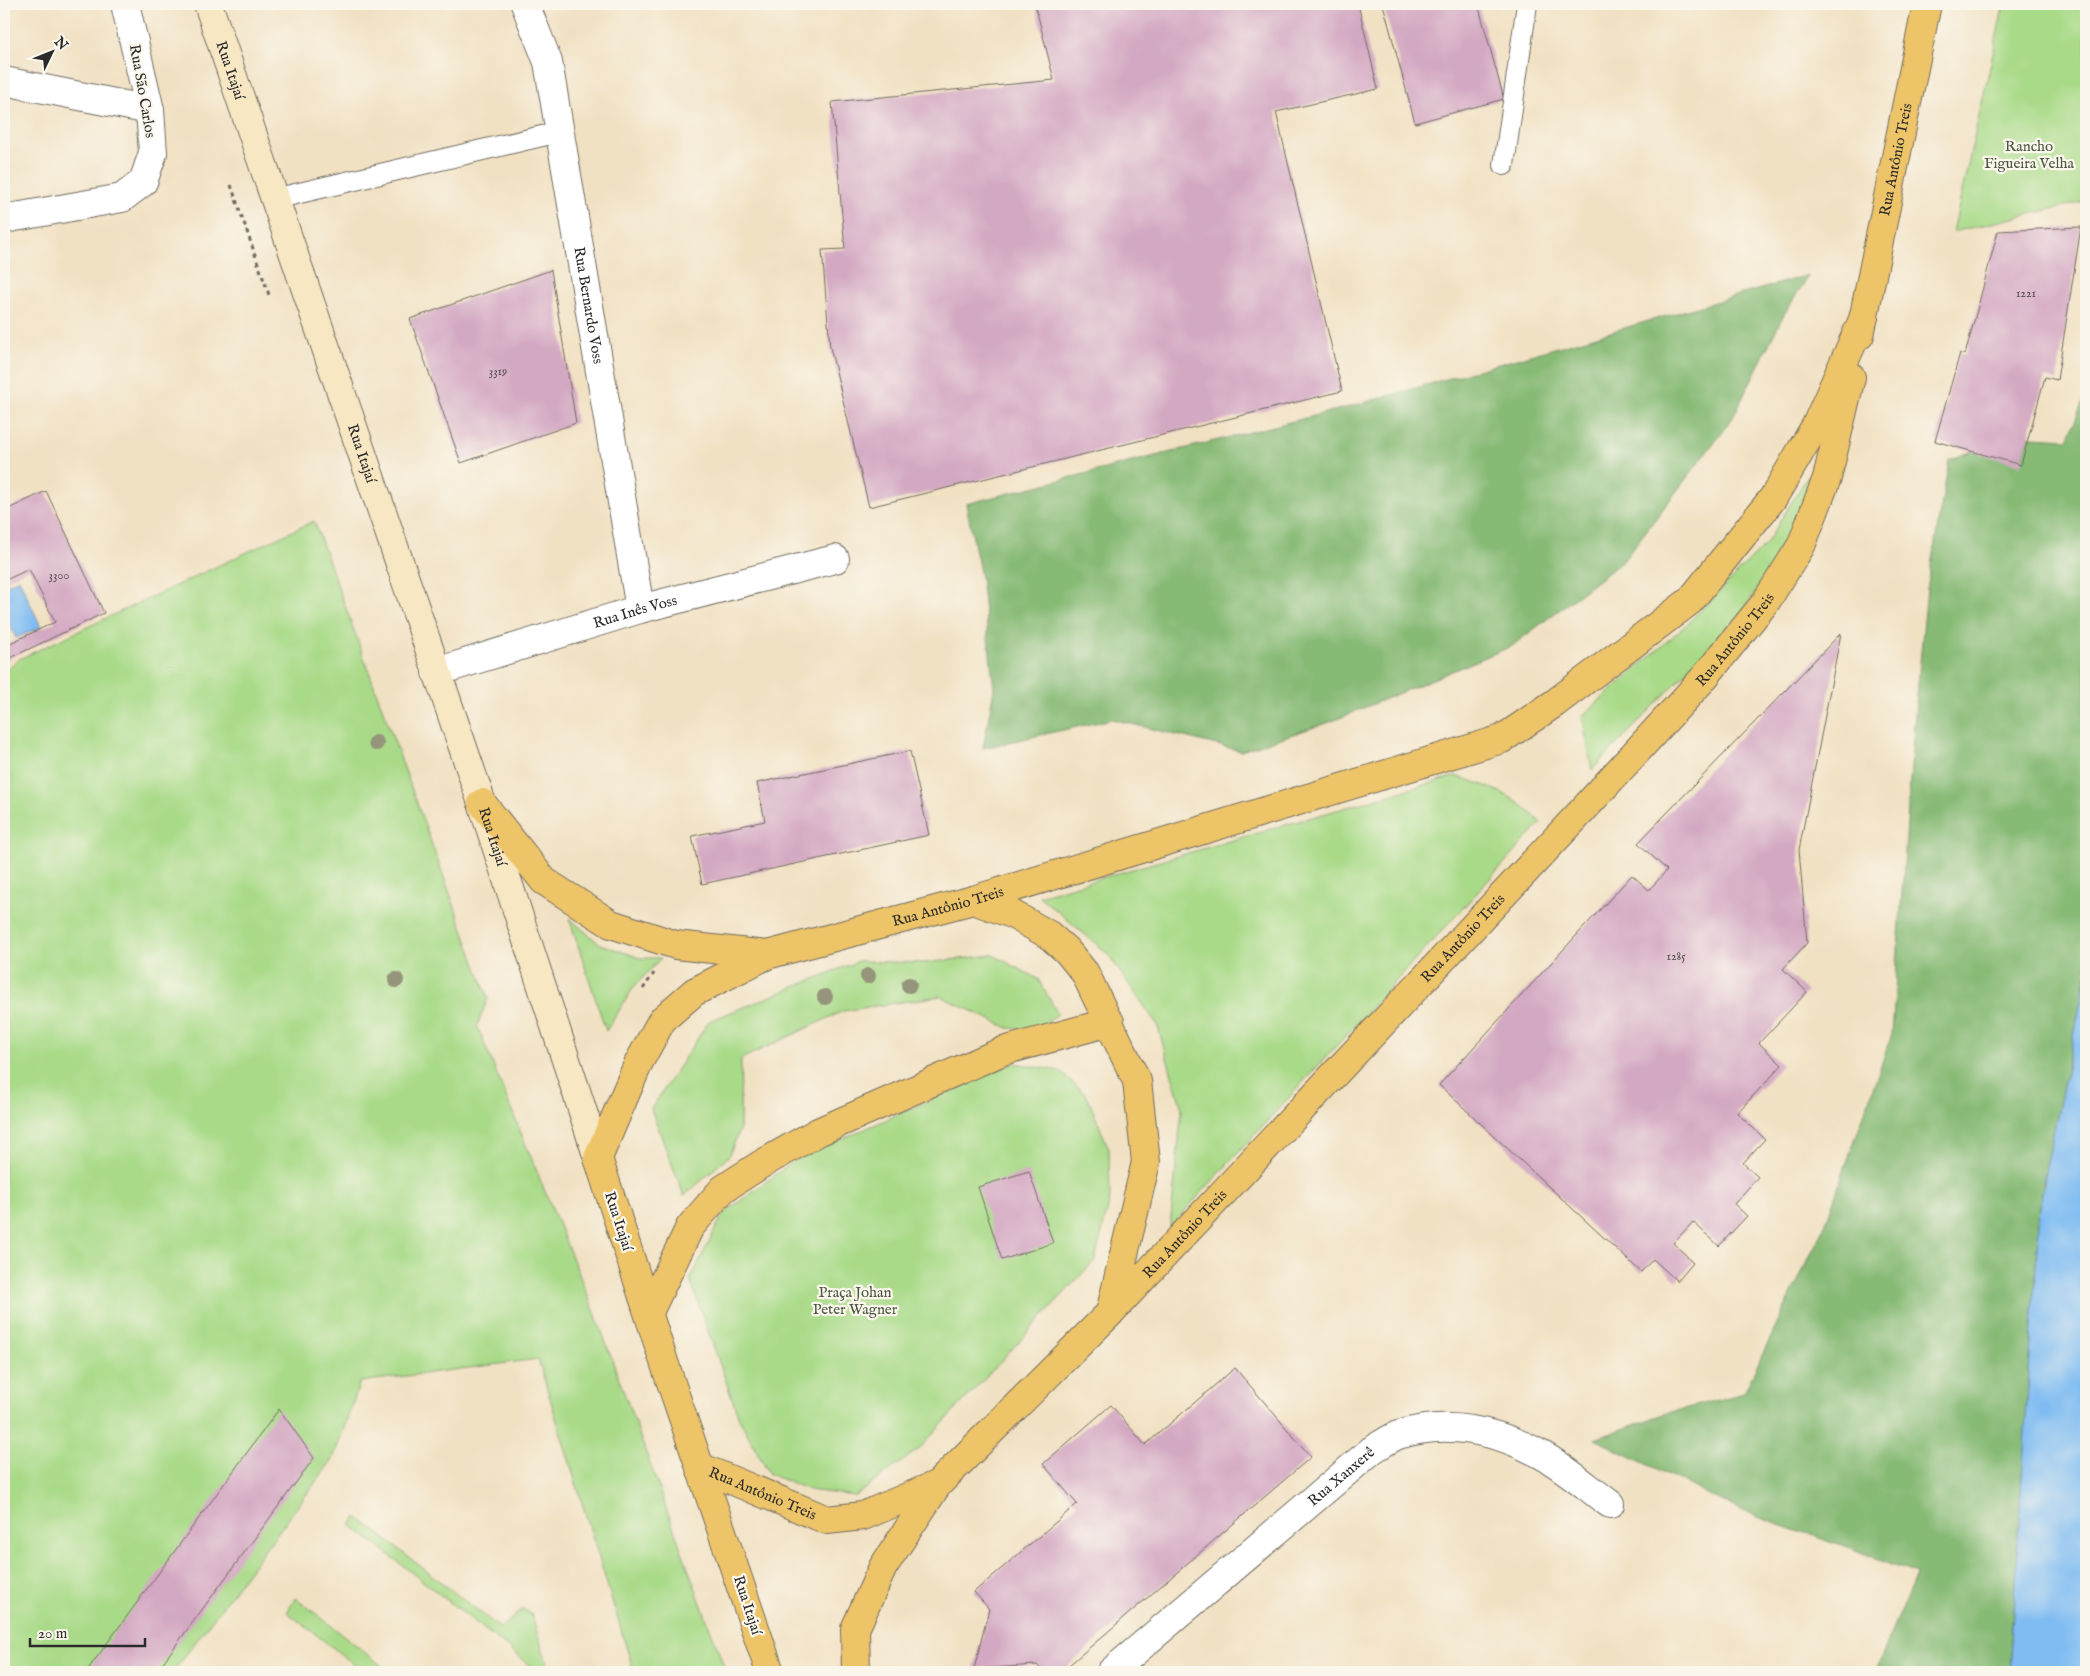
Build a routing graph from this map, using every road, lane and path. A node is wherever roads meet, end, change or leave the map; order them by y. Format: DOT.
graph roads {
  1 [pos="126,4"];
  2 [pos="208,4"];
  3 [pos="525,4"];
  4 [pos="1528,4"];
  5 [pos="1926,4"];
  6 [pos="4,81"];
  7 [pos="150,110"];
  8 [pos="559,132"];
  9 [pos="1504,165"];
  10 [pos="274,199"];
  11 [pos="4,219"];
  12 [pos="1864,317"];
  13 [pos="835,559"];
  14 [pos="640,609"];
  15 [pos="436,672"];
  16 [pos="482,803"];
  17 [pos="973,900"];
  18 [pos="767,955"];
  19 [pos="1110,1022"];
  20 [pos="598,1158"];
  21 [pos="649,1312"];
  22 [pos="1109,1314"];
  23 [pos="700,1467"];
  24 [pos="938,1484"];
  25 [pos="1610,1504"];
  26 [pos="770,1672"];
  27 [pos="856,1672"];
  28 [pos="1111,1672"];
  1 -- 7 [label="street, Rua São Carlos"];
  2 -- 10 [label="main road, Rua Itajaí"];
  3 -- 8 [label="street, Rua Bernardo Voss"];
  4 -- 9 [label="lane"];
  5 -- 12 [label="main road, Rua Antônio Treis"];
  6 -- 7 [label="street"];
  7 -- 11 [label="street, Rua São Carlos"];
  8 -- 10 [label="lane"];
  8 -- 14 [label="street, Rua Bernardo Voss"];
  10 -- 15 [label="main road, Rua Itajaí"];
  12 -- 17 [label="main road, Rua Antônio Treis"];
  12 -- 22 [label="main road, Rua Antônio Treis"];
  13 -- 14 [label="street, Rua Inês Voss"];
  14 -- 15 [label="street, Rua Inês Voss"];
  15 -- 16 [label="main road, Rua Itajaí"];
  16 -- 18 [label="main road, Rua Antônio Treis"];
  16 -- 20 [label="main road, Rua Itajaí"];
  17 -- 18 [label="main road, Rua Antônio Treis"];
  17 -- 19 [label="main road"];
  18 -- 20 [label="main road, Rua Antônio Treis"];
  19 -- 21 [label="main road"];
  19 -- 22 [label="main road"];
  20 -- 21 [label="main road, Rua Itajaí"];
  21 -- 23 [label="main road, Rua Itajaí"];
  22 -- 24 [label="main road, Rua Antônio Treis"];
  23 -- 24 [label="main road, Rua Antônio Treis"];
  23 -- 26 [label="main road, Rua Itajaí"];
  24 -- 27 [label="main road, Rua Antônio Treis"];
  25 -- 28 [label="street, Rua Xanxerê"];
}
